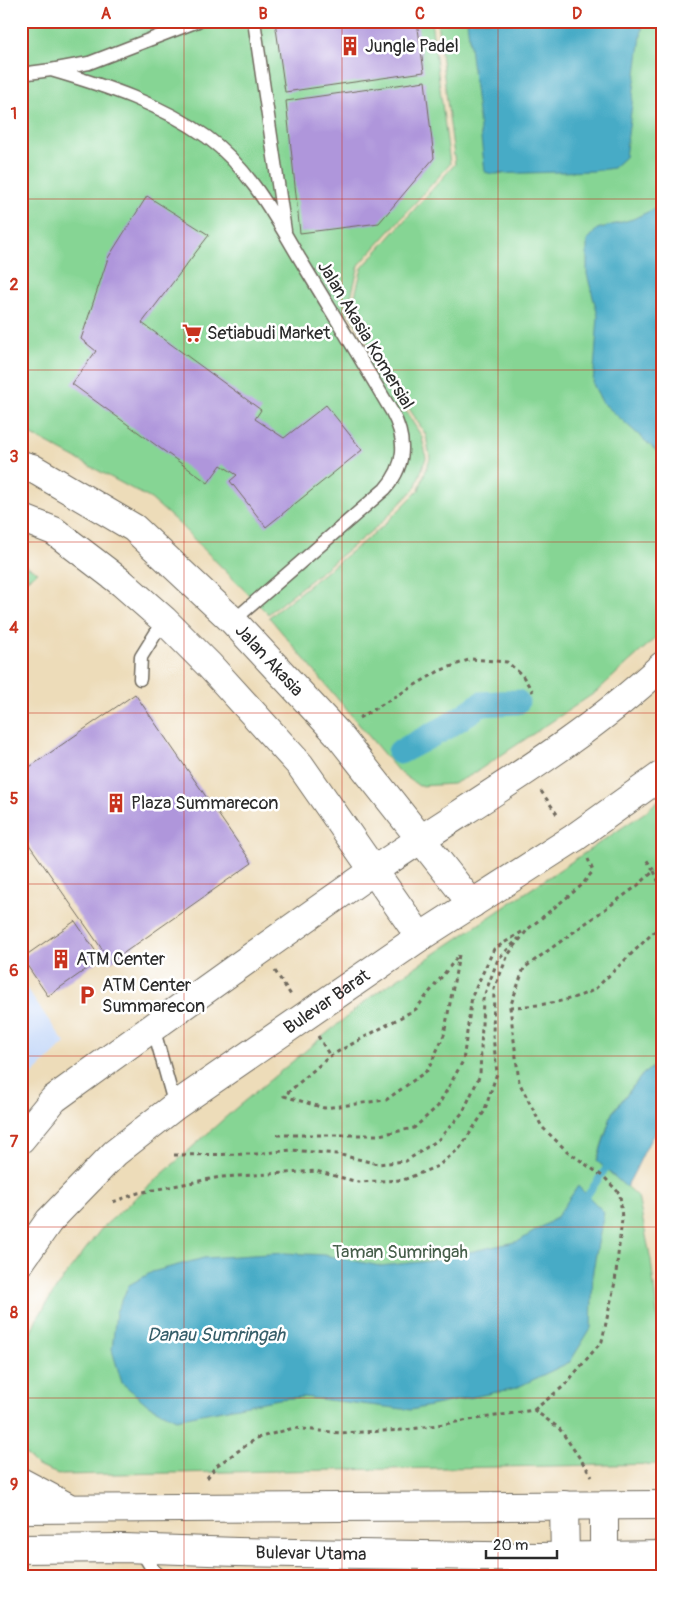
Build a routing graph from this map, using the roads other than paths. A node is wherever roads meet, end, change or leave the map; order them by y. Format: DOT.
graph roads {
  1 [pos="198,21"];
  2 [pos="254,21"];
  3 [pos="52,70"];
  4 [pos="21,74"];
  5 [pos="286,236"];
  6 [pos="21,465"];
  7 [pos="21,518"];
  8 [pos="164,620"];
  9 [pos="233,621"];
  10 [pos="662,666"];
  11 [pos="140,679"];
  12 [pos="662,776"];
  13 [pos="422,840"];
  14 [pos="374,871"];
  15 [pos="472,904"];
  16 [pos="420,937"];
  17 [pos="153,1027"];
  18 [pos="174,1106"];
  19 [pos="21,1138"];
  20 [pos="21,1261"];
  21 [pos="21,1482"];
  22 [pos="564,1505"];
  23 [pos="662,1505"];
  24 [pos="604,1506"];
  25 [pos="72,1508"];
  26 [pos="21,1509"];
  27 [pos="140,1548"];
  28 [pos="27,1552"];
  29 [pos="662,1555"];
  30 [pos="662,1564"];
  31 [pos="567,1566"];
  32 [pos="610,1566"];
  33 [pos="160,1576"];
  34 [pos="651,1576"];
  1 -- 3 [label="lane"];
  2 -- 5 [label="lane, Jalan Akasia Komersial"];
  3 -- 4 [label="lane"];
  3 -- 5 [label="lane, Jalan Akasia Komersial"];
  5 -- 9 [label="lane, Jalan Akasia Komersial"];
  6 -- 9 [label="main road, Jalan Akasia"];
  7 -- 8 [label="main road"];
  8 -- 11 [label="lane"];
  8 -- 14 [label="main road"];
  9 -- 13 [label="main road, Jalan Akasia"];
  10 -- 13 [label="main road"];
  12 -- 15 [label="main road, Bulevar Barat"];
  13 -- 14 [label="main road"];
  13 -- 15 [label="main road, Jalan Akasia"];
  14 -- 16 [label="main road"];
  14 -- 17 [label="main road"];
  15 -- 16 [label="main road, Bulevar Barat"];
  16 -- 18 [label="main road, Bulevar Barat"];
  17 -- 18 [label="lane"];
  17 -- 19 [label="main road"];
  18 -- 20 [label="main road, Bulevar Barat"];
  21 -- 25 [label="main road"];
  22 -- 24 [label="main road"];
  22 -- 25 [label="main road"];
  22 -- 31 [label="main road"];
  23 -- 24 [label="main road"];
  24 -- 32 [label="main road"];
  25 -- 26 [label="main road"];
  27 -- 28 [label="main road, Bulevar Utama"];
  27 -- 31 [label="main road, Bulevar Utama"];
  27 -- 33 [label="lane"];
  29 -- 32 [label="main road, Bulevar Utama"];
  30 -- 34 [label="main road"];
  31 -- 32 [label="main road, Bulevar Utama"];
}
